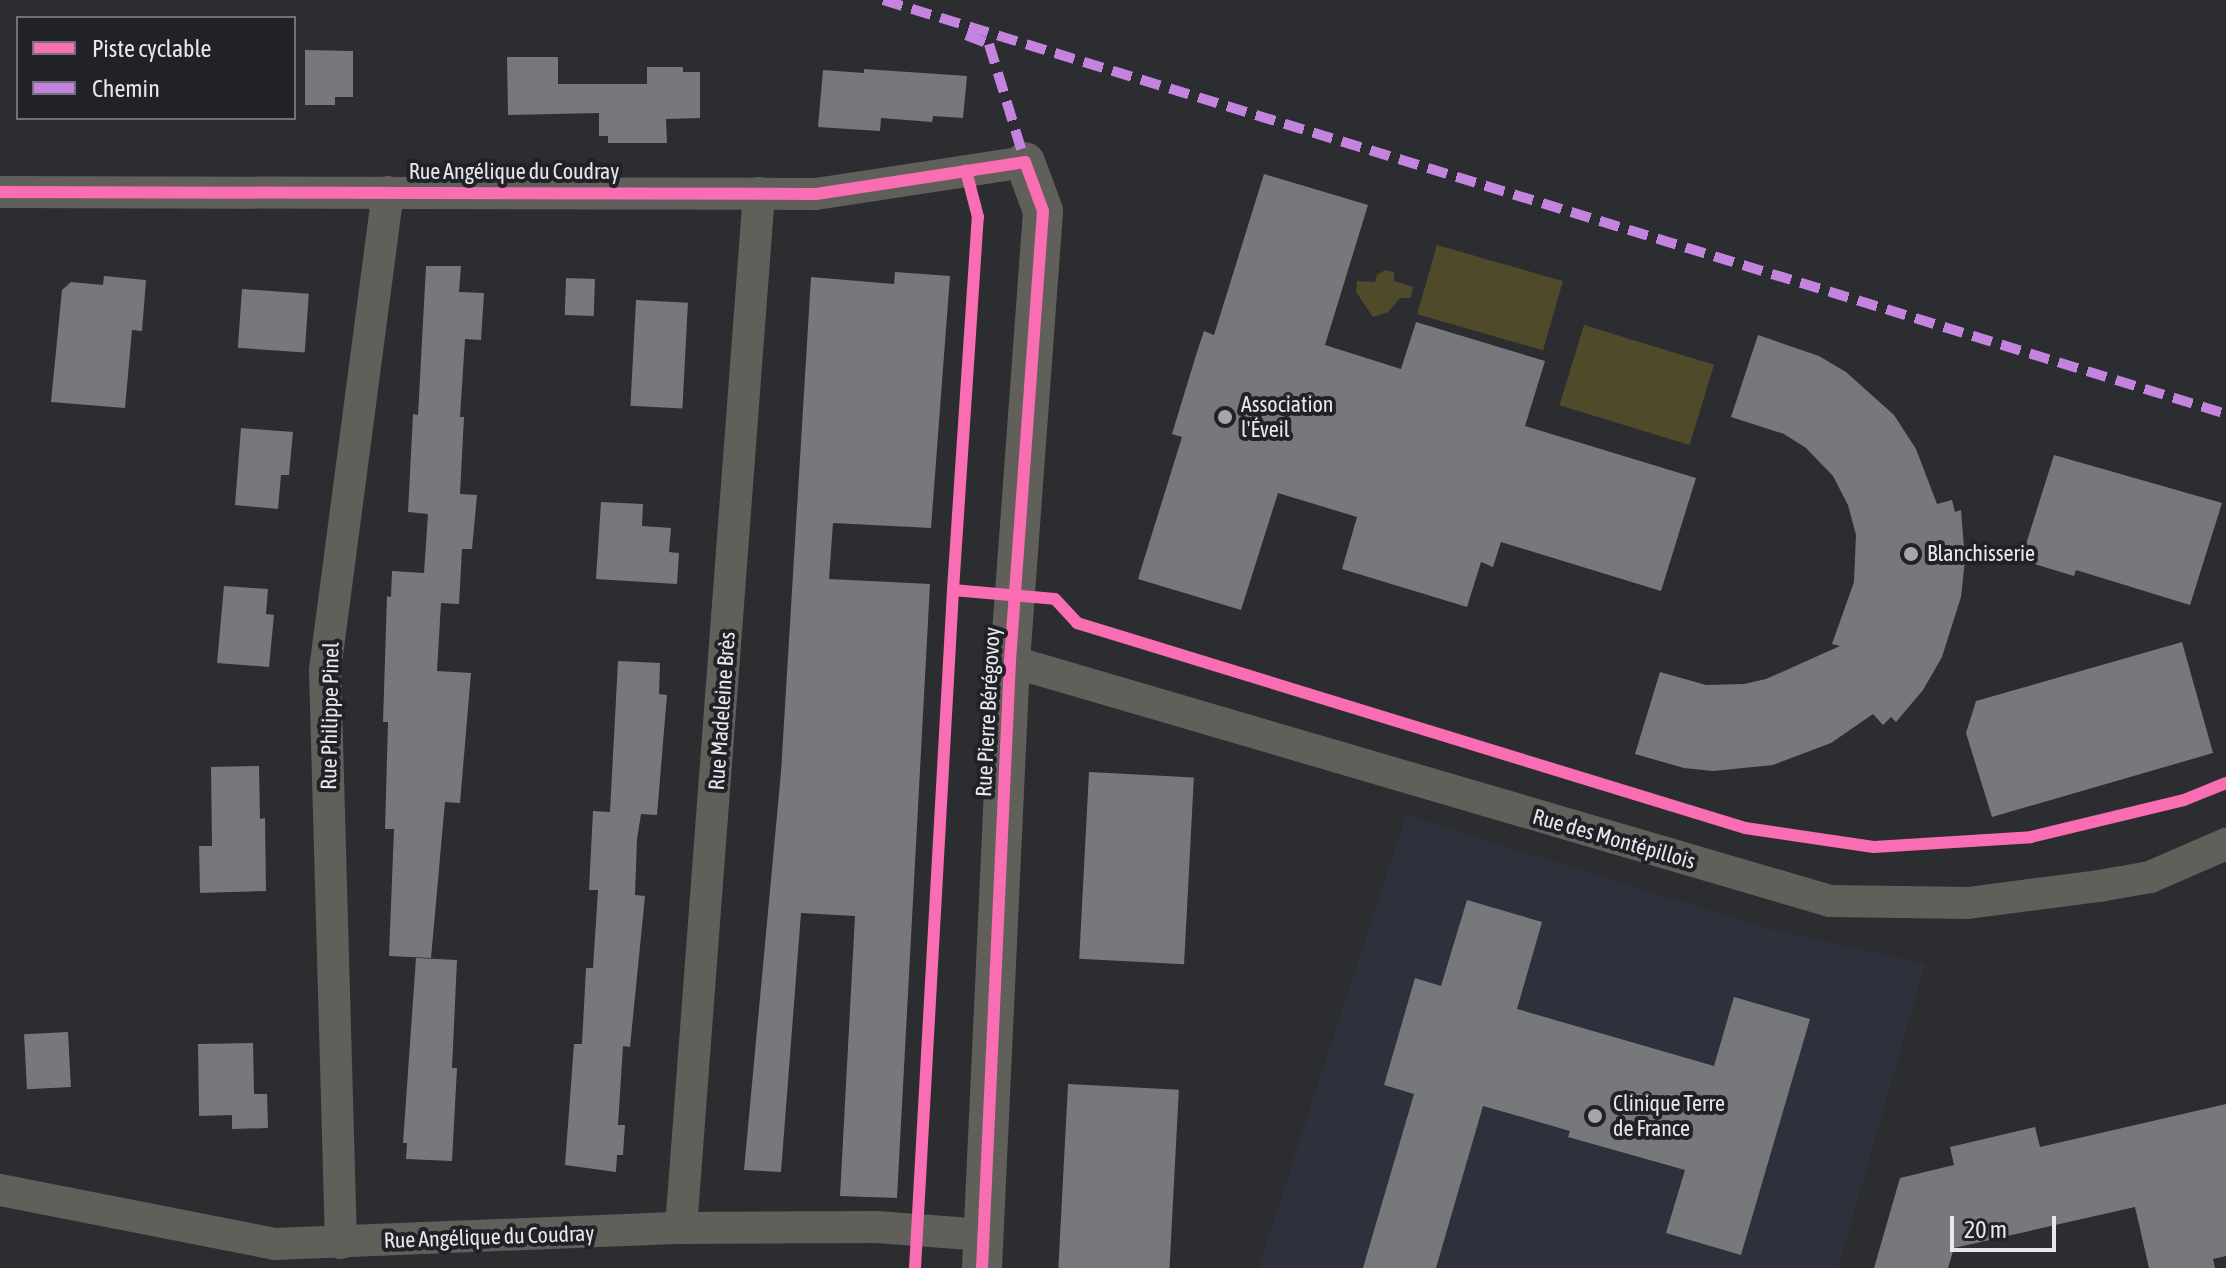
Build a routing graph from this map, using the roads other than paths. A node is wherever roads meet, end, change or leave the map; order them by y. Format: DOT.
graph roads {
  1 [pos="1025,162"];
  2 [pos="0,192"];
  3 [pos="388,192"];
  4 [pos="759,193"];
  5 [pos="1010,661"];
  6 [pos="2226,844"];
  7 [pos="0,1190"];
  8 [pos="681,1228"];
  9 [pos="341,1243"];
  10 [pos="983,1252"];
  1 -- 4 [label="street, Rue Angélique du Coudray"];
  1 -- 5 [label="street, Rue Pierre Bérégovoy"];
  2 -- 3 [label="street, Rue Angélique du Coudray"];
  3 -- 4 [label="street, Rue Angélique du Coudray"];
  3 -- 9 [label="street, Rue Philippe Pinel"];
  4 -- 8 [label="street, Rue Madeleine Brès"];
  5 -- 6 [label="street, Rue des Montépillois"];
  5 -- 10 [label="street, Rue Pierre Bérégovoy"];
  7 -- 9 [label="street, Rue Angélique du Coudray"];
  8 -- 9 [label="street, Rue Angélique du Coudray"];
  8 -- 10 [label="street, Rue Angélique du Coudray"];
}
